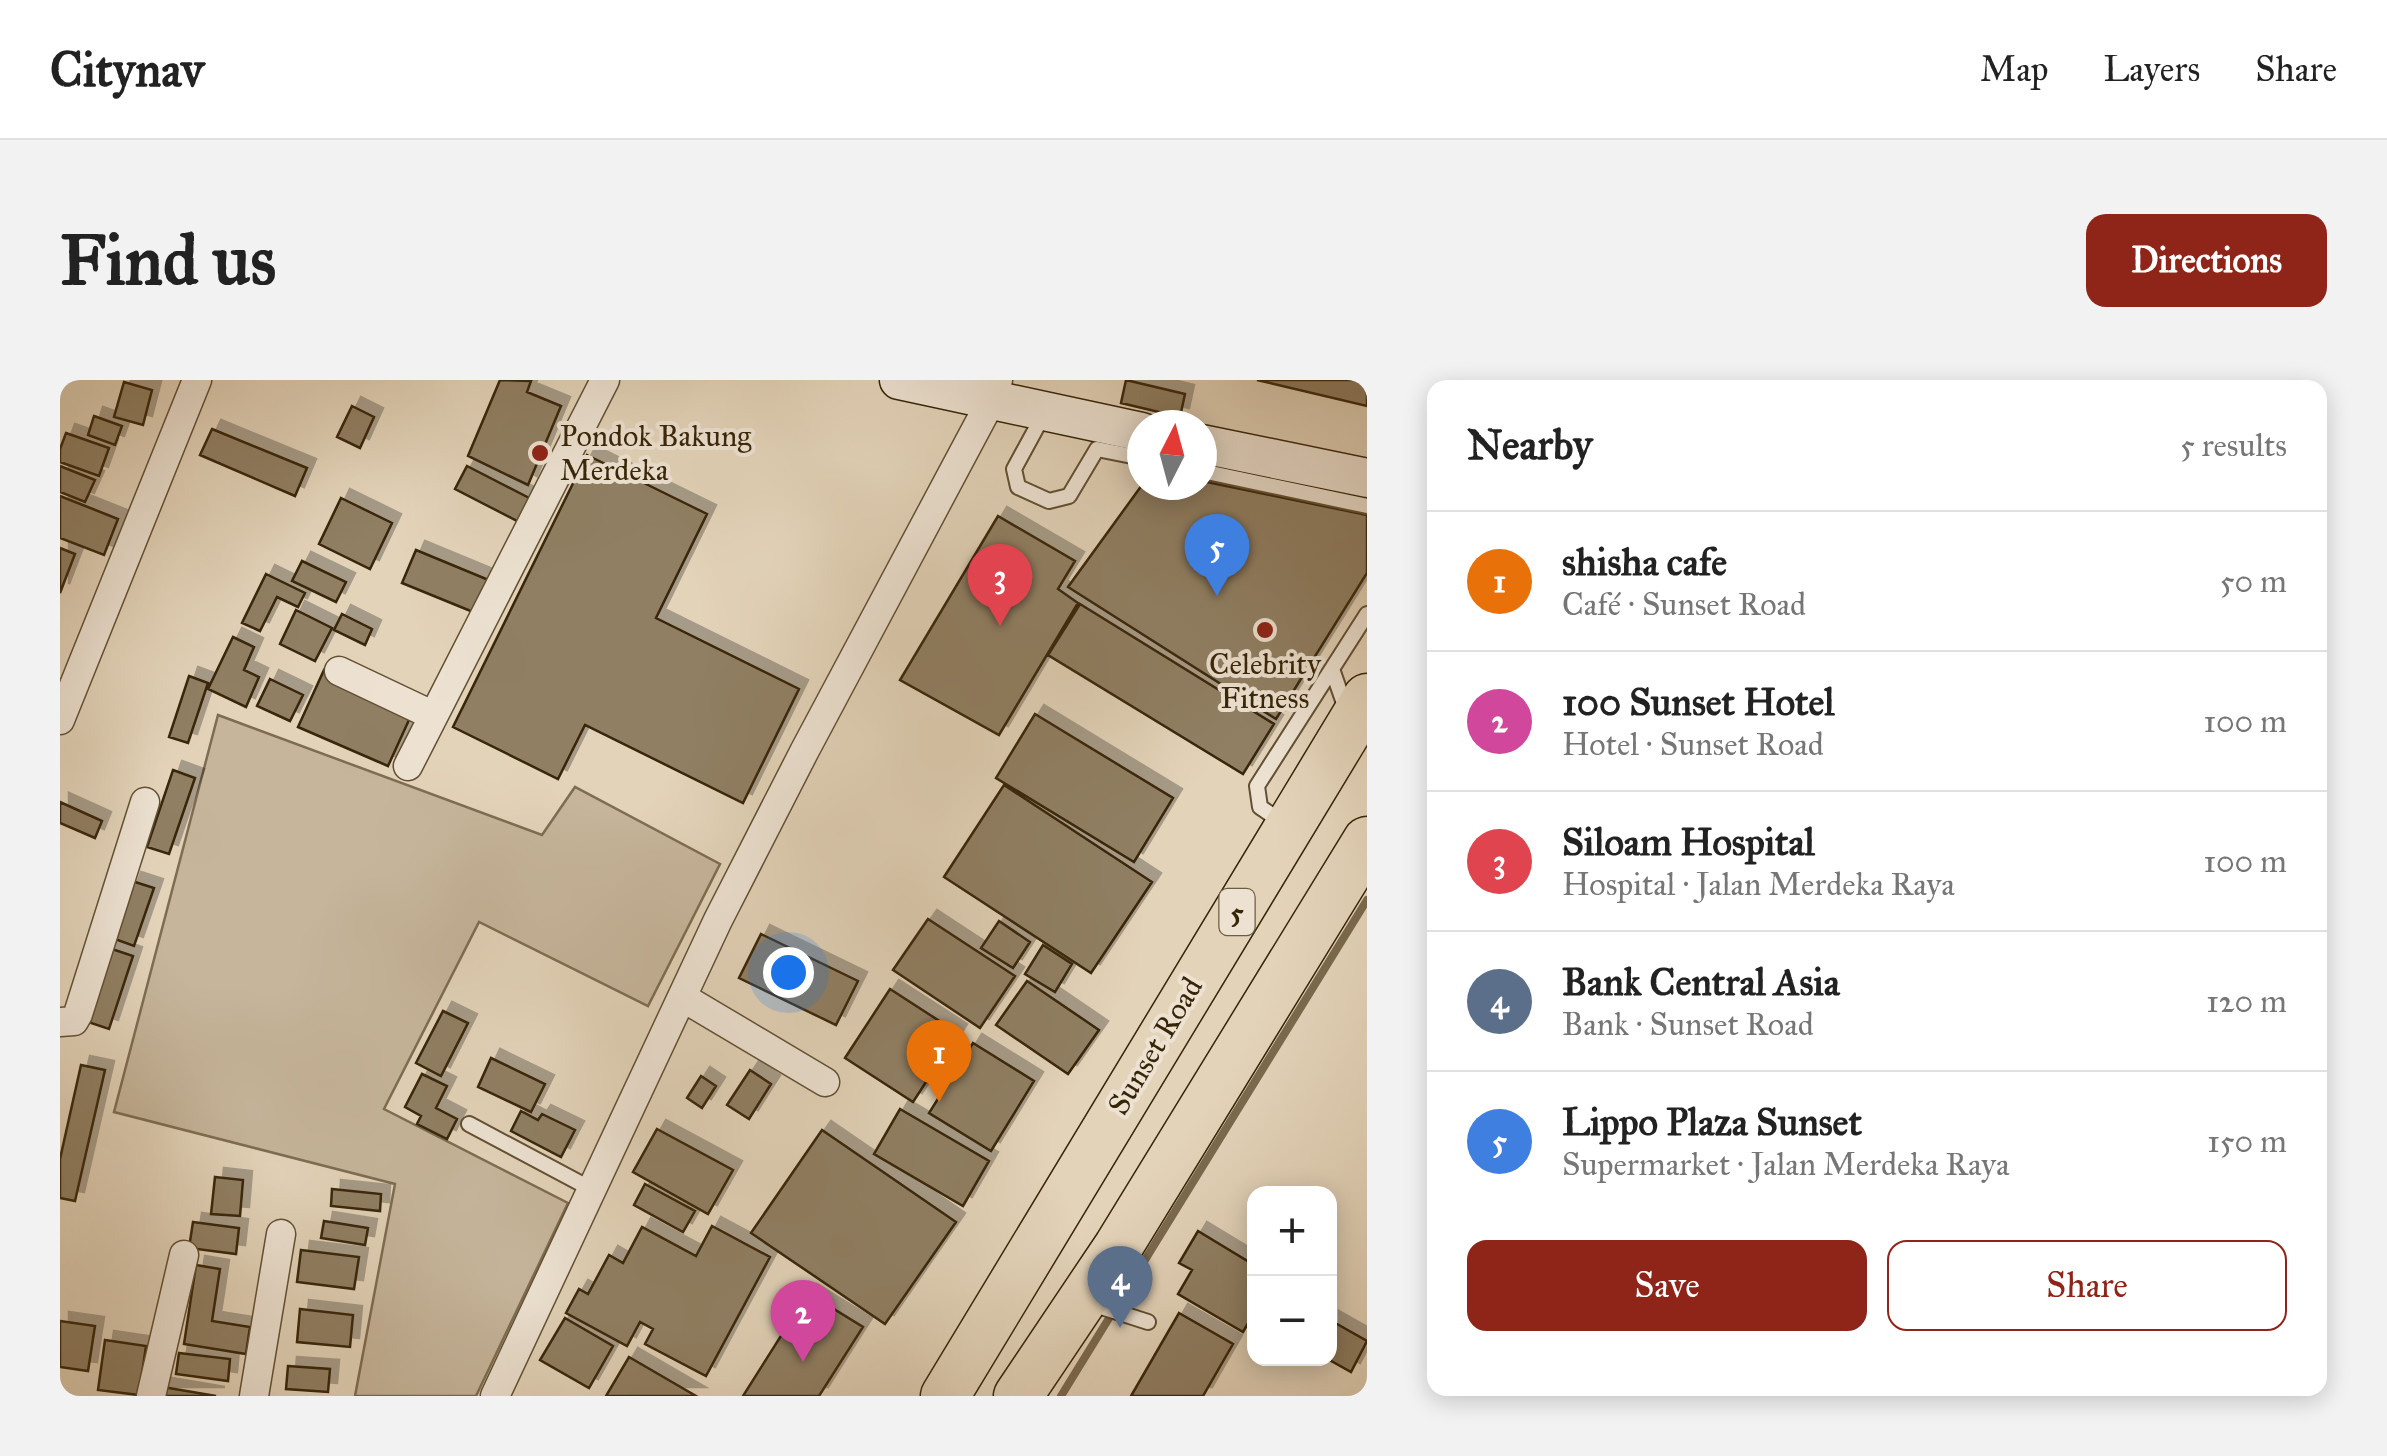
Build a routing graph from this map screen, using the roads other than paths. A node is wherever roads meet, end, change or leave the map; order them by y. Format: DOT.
graph roads {
  1 [pos="197,380"];
  2 [pos="604,380"];
  3 [pos="900,380"];
  4 [pos="995,390"];
  5 [pos="1045,412"];
  6 [pos="1127,429"];
  7 [pos="1217,447"];
  8 [pos="1127,455"];
  9 [pos="1217,474"];
  10 [pos="1367,478"];
  11 [pos="1367,506"];
  12 [pos="1367,614"];
  13 [pos="339,671"];
  14 [pos="1350,697"];
  15 [pos="432,715"];
  16 [pos="60,720"];
  17 [pos="408,766"];
  18 [pos="145,802"];
  19 [pos="1367,841"];
  20 [pos="682,996"];
  21 [pos="60,1022"];
  22 [pos="825,1082"];
  23 [pos="469,1124"];
  24 [pos="594,1190"];
  25 [pos="1060,1202"];
  26 [pos="281,1234"];
  27 [pos="1118,1247"];
  28 [pos="184,1255"];
  29 [pos="1082,1301"];
  30 [pos="1148,1322"];
  31 [pos="150,1396"];
  32 [pos="254,1396"];
  33 [pos="494,1396"];
  34 [pos="945,1396"];
  35 [pos="1018,1396"];
  1 -- 16 [label="street"];
  2 -- 15 [label="street"];
  3 -- 4 [label="street"];
  4 -- 5 [label="street"];
  4 -- 20 [label="street"];
  5 -- 6 [label="street"];
  5 -- 8 [label="lane"];
  7 -- 10 [label="street"];
  9 -- 11 [label="lane"];
  12 -- 14 [label="lane"];
  13 -- 15 [label="street"];
  14 -- 25 [label="highway, Sunset Road / 5"];
  15 -- 17 [label="street"];
  18 -- 21 [label="street"];
  19 -- 27 [label="highway"];
  20 -- 22 [label="street"];
  20 -- 24 [label="street"];
  23 -- 24 [label="lane"];
  24 -- 33 [label="street"];
  25 -- 27 [label="highway"];
  25 -- 34 [label="highway, Sunset Road / 5"];
  26 -- 32 [label="street"];
  27 -- 29 [label="highway"];
  28 -- 31 [label="street"];
  29 -- 30 [label="lane"];
  29 -- 35 [label="highway"];
}
